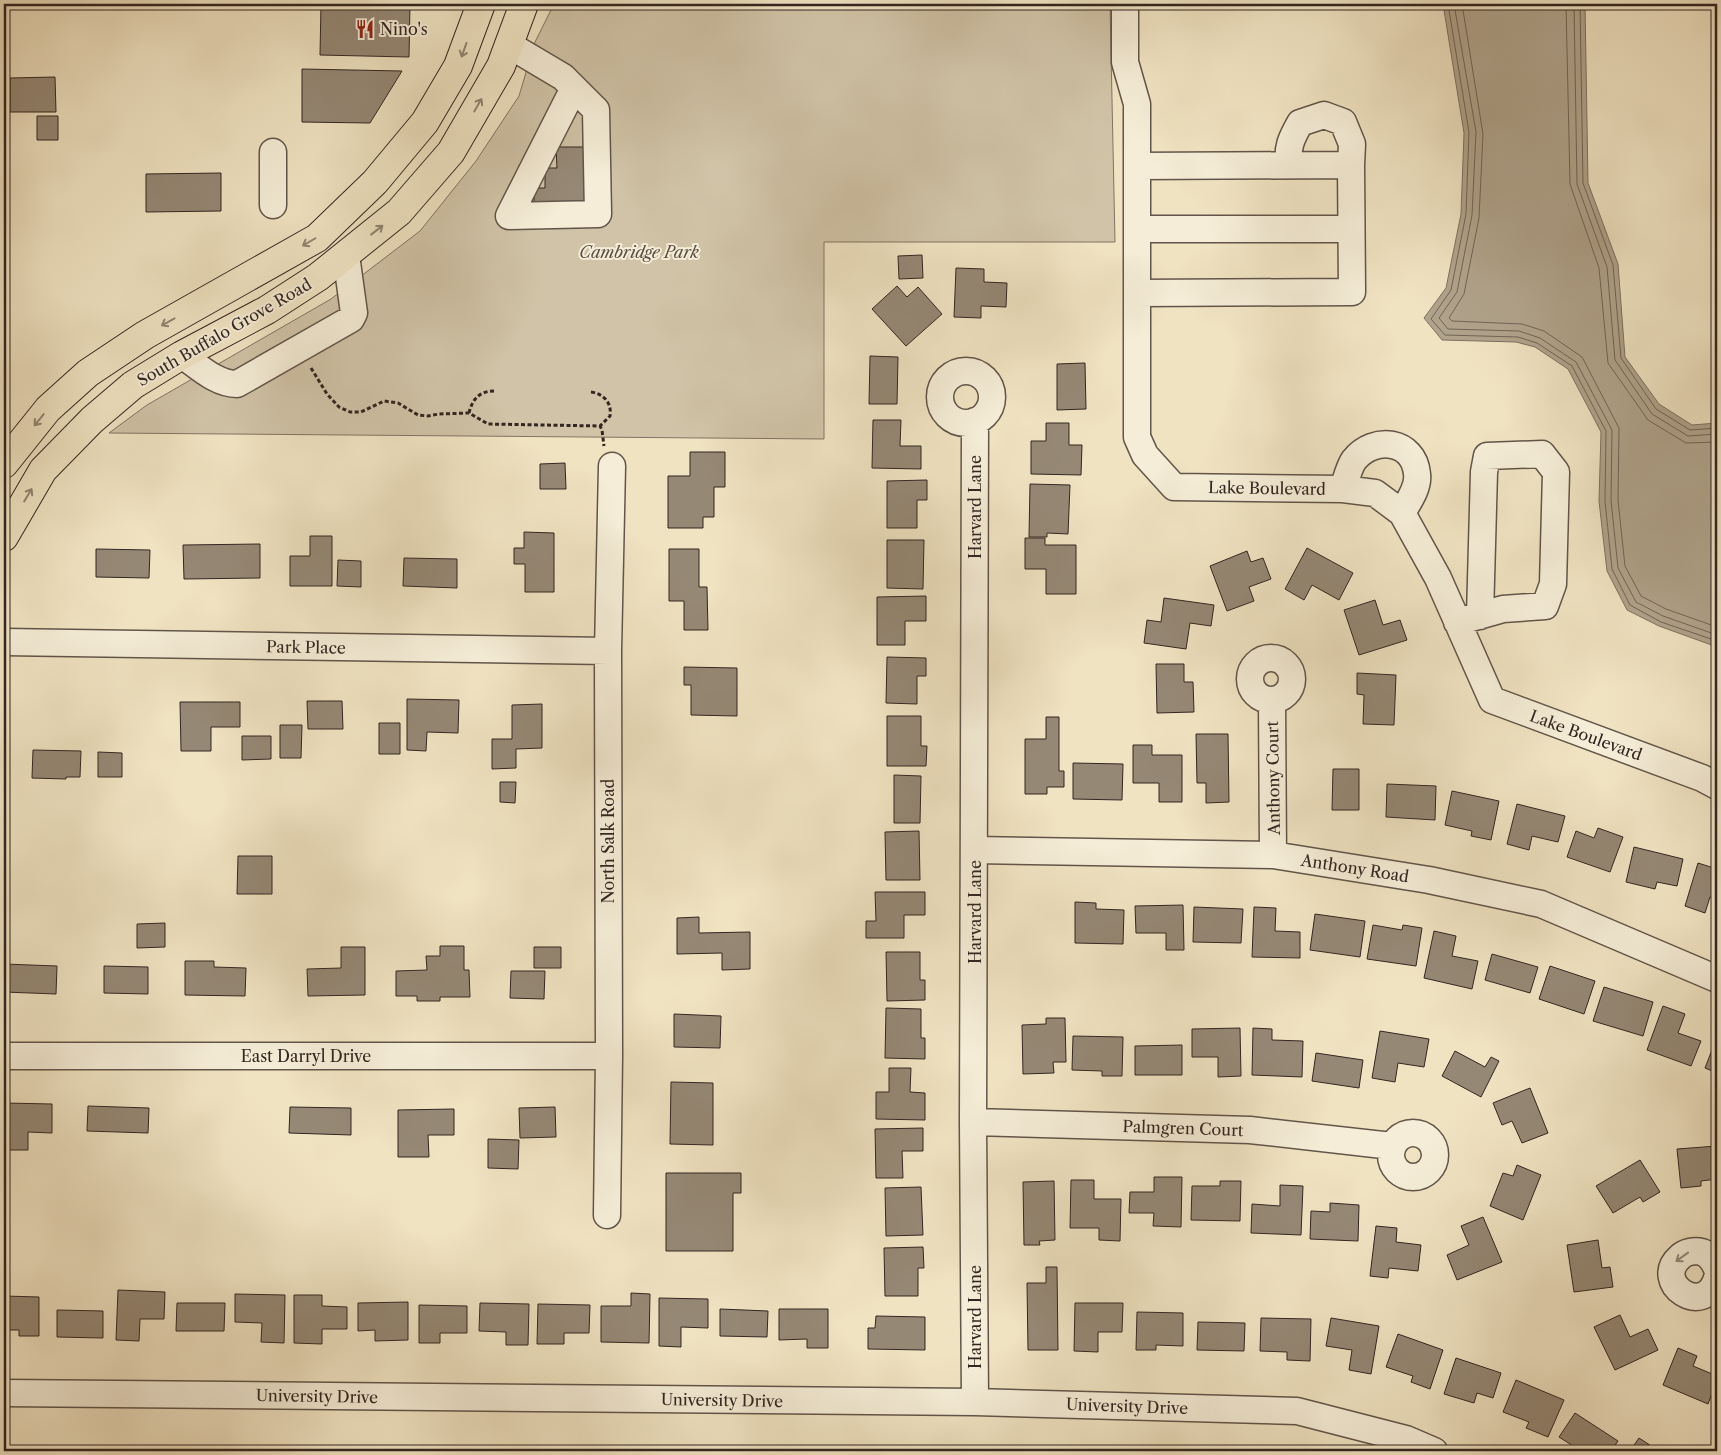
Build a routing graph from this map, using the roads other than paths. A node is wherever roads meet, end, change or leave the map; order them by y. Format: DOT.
graph roads {
  1 [pos="480,4"];
  2 [pos="524,4"];
  3 [pos="1125,4"];
  4 [pos="509,46"];
  5 [pos="574,88"];
  6 [pos="273,152"];
  7 [pos="1290,165"];
  8 [pos="1351,165"];
  9 [pos="1137,166"];
  10 [pos="273,205"];
  11 [pos="1137,229"];
  12 [pos="1351,229"];
  13 [pos="346,255"];
  14 [pos="1137,293"];
  15 [pos="182,354"];
  16 [pos="975,421"];
  17 [pos="4,464"];
  18 [pos="612,466"];
  19 [pos="1343,489"];
  20 [pos="1402,514"];
  21 [pos="4,537"];
  22 [pos="1469,619"];
  23 [pos="4,642"];
  24 [pos="608,652"];
  25 [pos="1272,700"];
  26 [pos="1717,786"];
  27 [pos="975,850"];
  28 [pos="1274,855"];
  29 [pos="1717,979"];
  30 [pos="4,1056"];
  31 [pos="609,1056"];
  32 [pos="974,1122"];
  33 [pos="1392,1146"];
  34 [pos="607,1215"];
  35 [pos="4,1393"];
  36 [pos="975,1402"];
  37 [pos="1403,1445"];
  38 [pos="1434,1451"];
  1 -- 17 [label="main road, one-way"];
  2 -- 4 [label="main road, South Buffalo Grove Road"];
  3 -- 9 [label="street, Lake Boulevard"];
  4 -- 5 [label="street"];
  13 -- 4 [label="main road, South Buffalo Grove Road, one-way"];
  5 -- 5 [label="street"];
  6 -- 10 [label="street"];
  7 -- 8 [label="street"];
  7 -- 8 [label="street"];
  7 -- 9 [label="street"];
  8 -- 12 [label="street"];
  9 -- 11 [label="street, Lake Boulevard"];
  11 -- 12 [label="street"];
  11 -- 14 [label="street, Lake Boulevard"];
  12 -- 14 [label="street"];
  13 -- 15 [label="main road, South Buffalo Grove Road"];
  13 -- 15 [label="street"];
  14 -- 19 [label="street, Lake Boulevard"];
  21 -- 15 [label="main road, South Buffalo Grove Road, one-way"];
  16 -- 27 [label="street, Harvard Lane"];
  18 -- 24 [label="street, North Salk Road"];
  19 -- 20 [label="street, Lake Boulevard"];
  19 -- 20 [label="street"];
  20 -- 22 [label="street, Lake Boulevard"];
  22 -- 22 [label="street"];
  22 -- 26 [label="street, Lake Boulevard"];
  23 -- 24 [label="street, Park Place"];
  24 -- 31 [label="street, North Salk Road"];
  25 -- 28 [label="street, Anthony Court"];
  27 -- 28 [label="street, Anthony Road"];
  27 -- 32 [label="street, Harvard Lane"];
  28 -- 29 [label="street, Anthony Road"];
  30 -- 31 [label="street, East Darryl Drive"];
  31 -- 34 [label="street, North Salk Road"];
  32 -- 33 [label="street, Palmgren Court"];
  32 -- 36 [label="street, Harvard Lane"];
  35 -- 36 [label="street, University Drive"];
  36 -- 37 [label="street, University Drive"];
  37 -- 38 [label="street, University Drive"];
}
